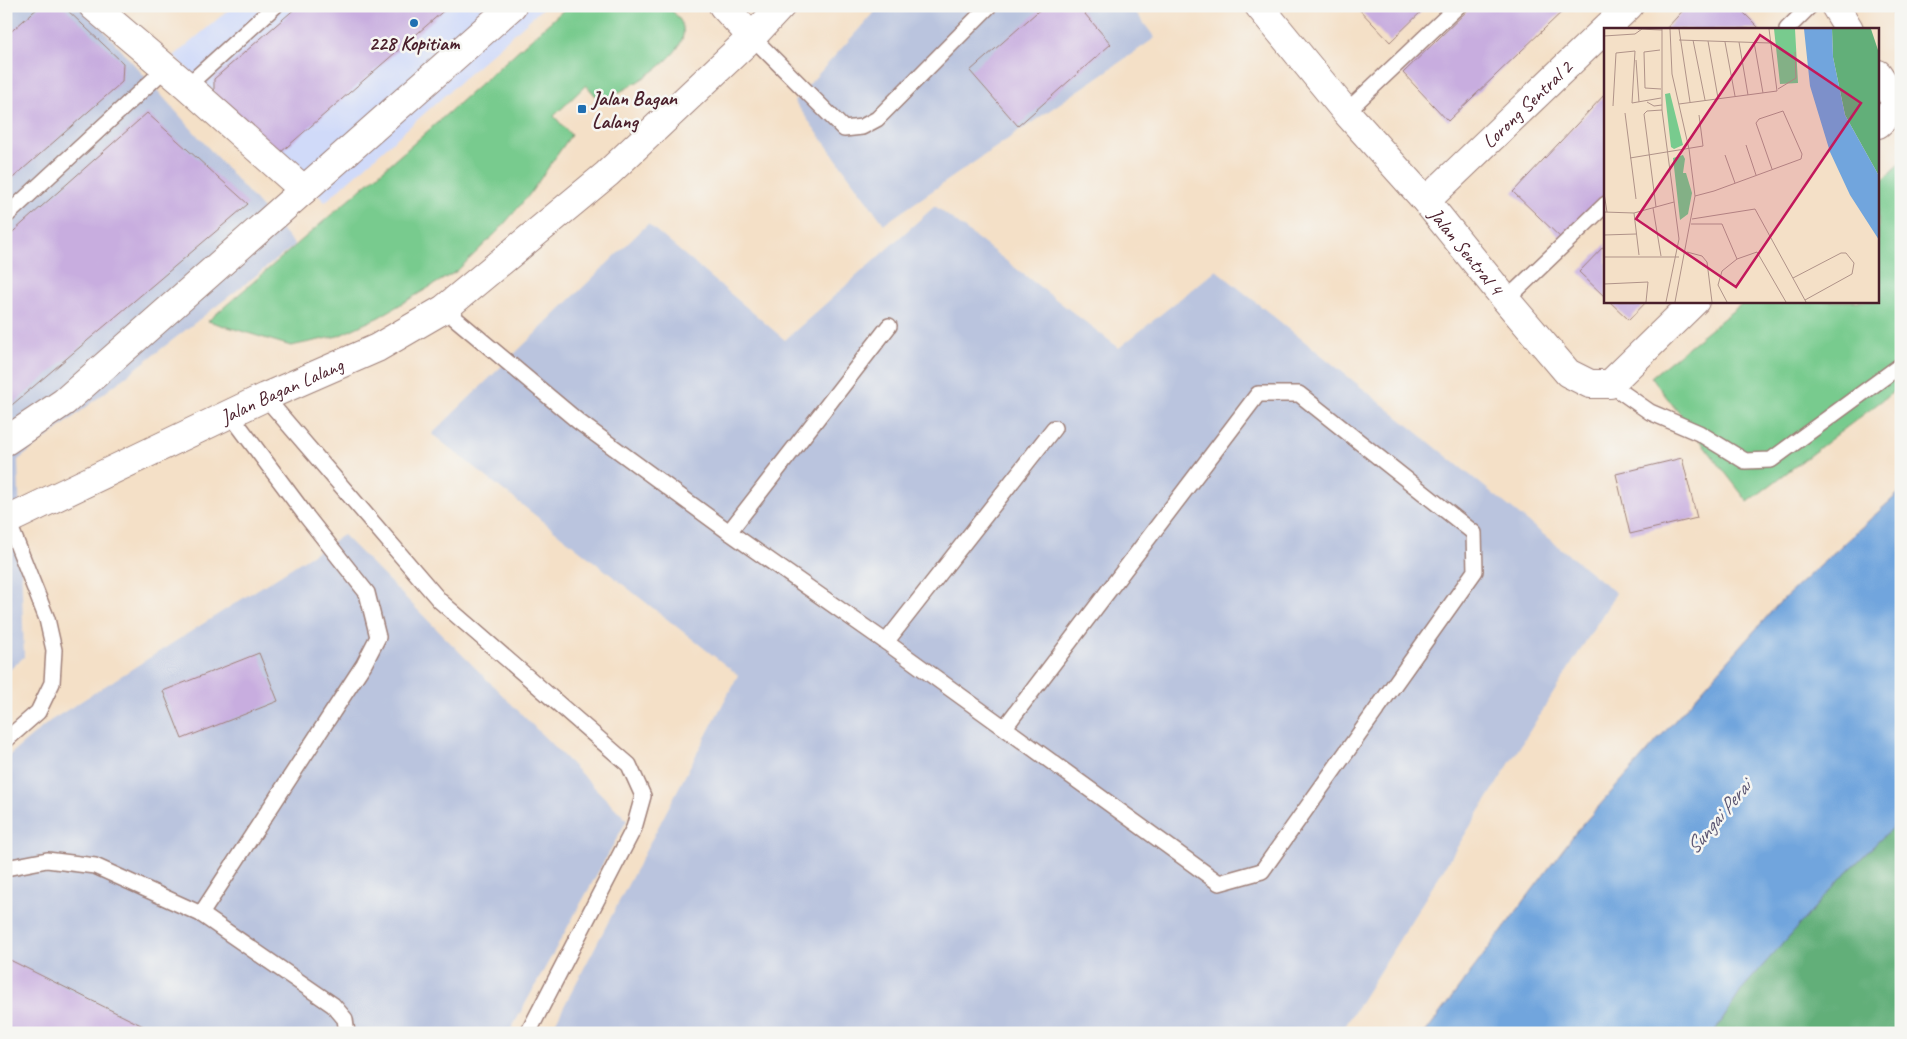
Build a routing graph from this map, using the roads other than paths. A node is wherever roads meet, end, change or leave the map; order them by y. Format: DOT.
graph roads {
  1 [pos="93,6"];
  2 [pos="275,6"];
  3 [pos="512,6"];
  4 [pos="723,6"];
  5 [pos="781,6"];
  6 [pos="989,6"];
  7 [pos="1259,6"];
  8 [pos="1458,6"];
  9 [pos="1629,6"];
  10 [pos="1810,6"];
  11 [pos="1835,6"];
  12 [pos="1606,28"];
  13 [pos="1787,28"];
  14 [pos="1848,28"];
  15 [pos="1604,30"];
  16 [pos="752,37"];
  17 [pos="165,69"];
  18 [pos="1880,77"];
  19 [pos="186,86"];
  20 [pos="1899,104"];
  21 [pos="1346,112"];
  22 [pos="1880,122"];
  23 [pos="304,190"];
  24 [pos="1426,202"];
  25 [pos="1604,206"];
  26 [pos="6,216"];
  27 [pos="1506,300"];
  28 [pos="1694,302"];
  29 [pos="444,309"];
  30 [pos="889,326"];
  31 [pos="1901,365"];
  32 [pos="1610,384"];
  33 [pos="265,397"];
  34 [pos="230,414"];
  35 [pos="1054,428"];
  36 [pos="6,441"];
  37 [pos="7,521"];
  38 [pos="729,532"];
  39 [pos="886,642"];
  40 [pos="1005,727"];
  41 [pos="6,740"];
  42 [pos="6,868"];
  43 [pos="201,914"];
  44 [pos="347,1033"];
  45 [pos="528,1033"];
  1 -- 17 [label="street"];
  2 -- 19 [label="lane"];
  3 -- 23 [label="street"];
  4 -- 16 [label="street"];
  5 -- 16 [label="street, Jalan Bagan Lalang"];
  6 -- 16 [label="lane"];
  7 -- 21 [label="street, Jalan Sentral 4"];
  8 -- 21 [label="lane"];
  9 -- 12 [label="street, Lorong Sentral 2"];
  10 -- 13 [label="lane"];
  11 -- 14 [label="street"];
  15 -- 24 [label="street, Lorong Sentral 2"];
  16 -- 29 [label="street, Jalan Bagan Lalang"];
  17 -- 19 [label="street"];
  17 -- 26 [label="lane"];
  18 -- 20 [label="street"];
  19 -- 23 [label="street"];
  20 -- 22 [label="street"];
  21 -- 24 [label="street, Jalan Sentral 4"];
  23 -- 36 [label="street"];
  24 -- 27 [label="street, Jalan Sentral 4"];
  25 -- 27 [label="lane"];
  27 -- 32 [label="street, Jalan Sentral 4"];
  28 -- 32 [label="street"];
  29 -- 33 [label="street, Jalan Bagan Lalang"];
  29 -- 38 [label="lane"];
  30 -- 38 [label="lane"];
  31 -- 32 [label="lane"];
  33 -- 34 [label="street, Jalan Bagan Lalang"];
  33 -- 45 [label="lane"];
  34 -- 37 [label="street, Jalan Bagan Lalang"];
  34 -- 43 [label="lane"];
  35 -- 39 [label="lane"];
  37 -- 41 [label="lane"];
  38 -- 39 [label="lane"];
  39 -- 40 [label="lane"];
  40 -- 40 [label="lane"];
  42 -- 43 [label="lane"];
  43 -- 44 [label="lane"];
}
